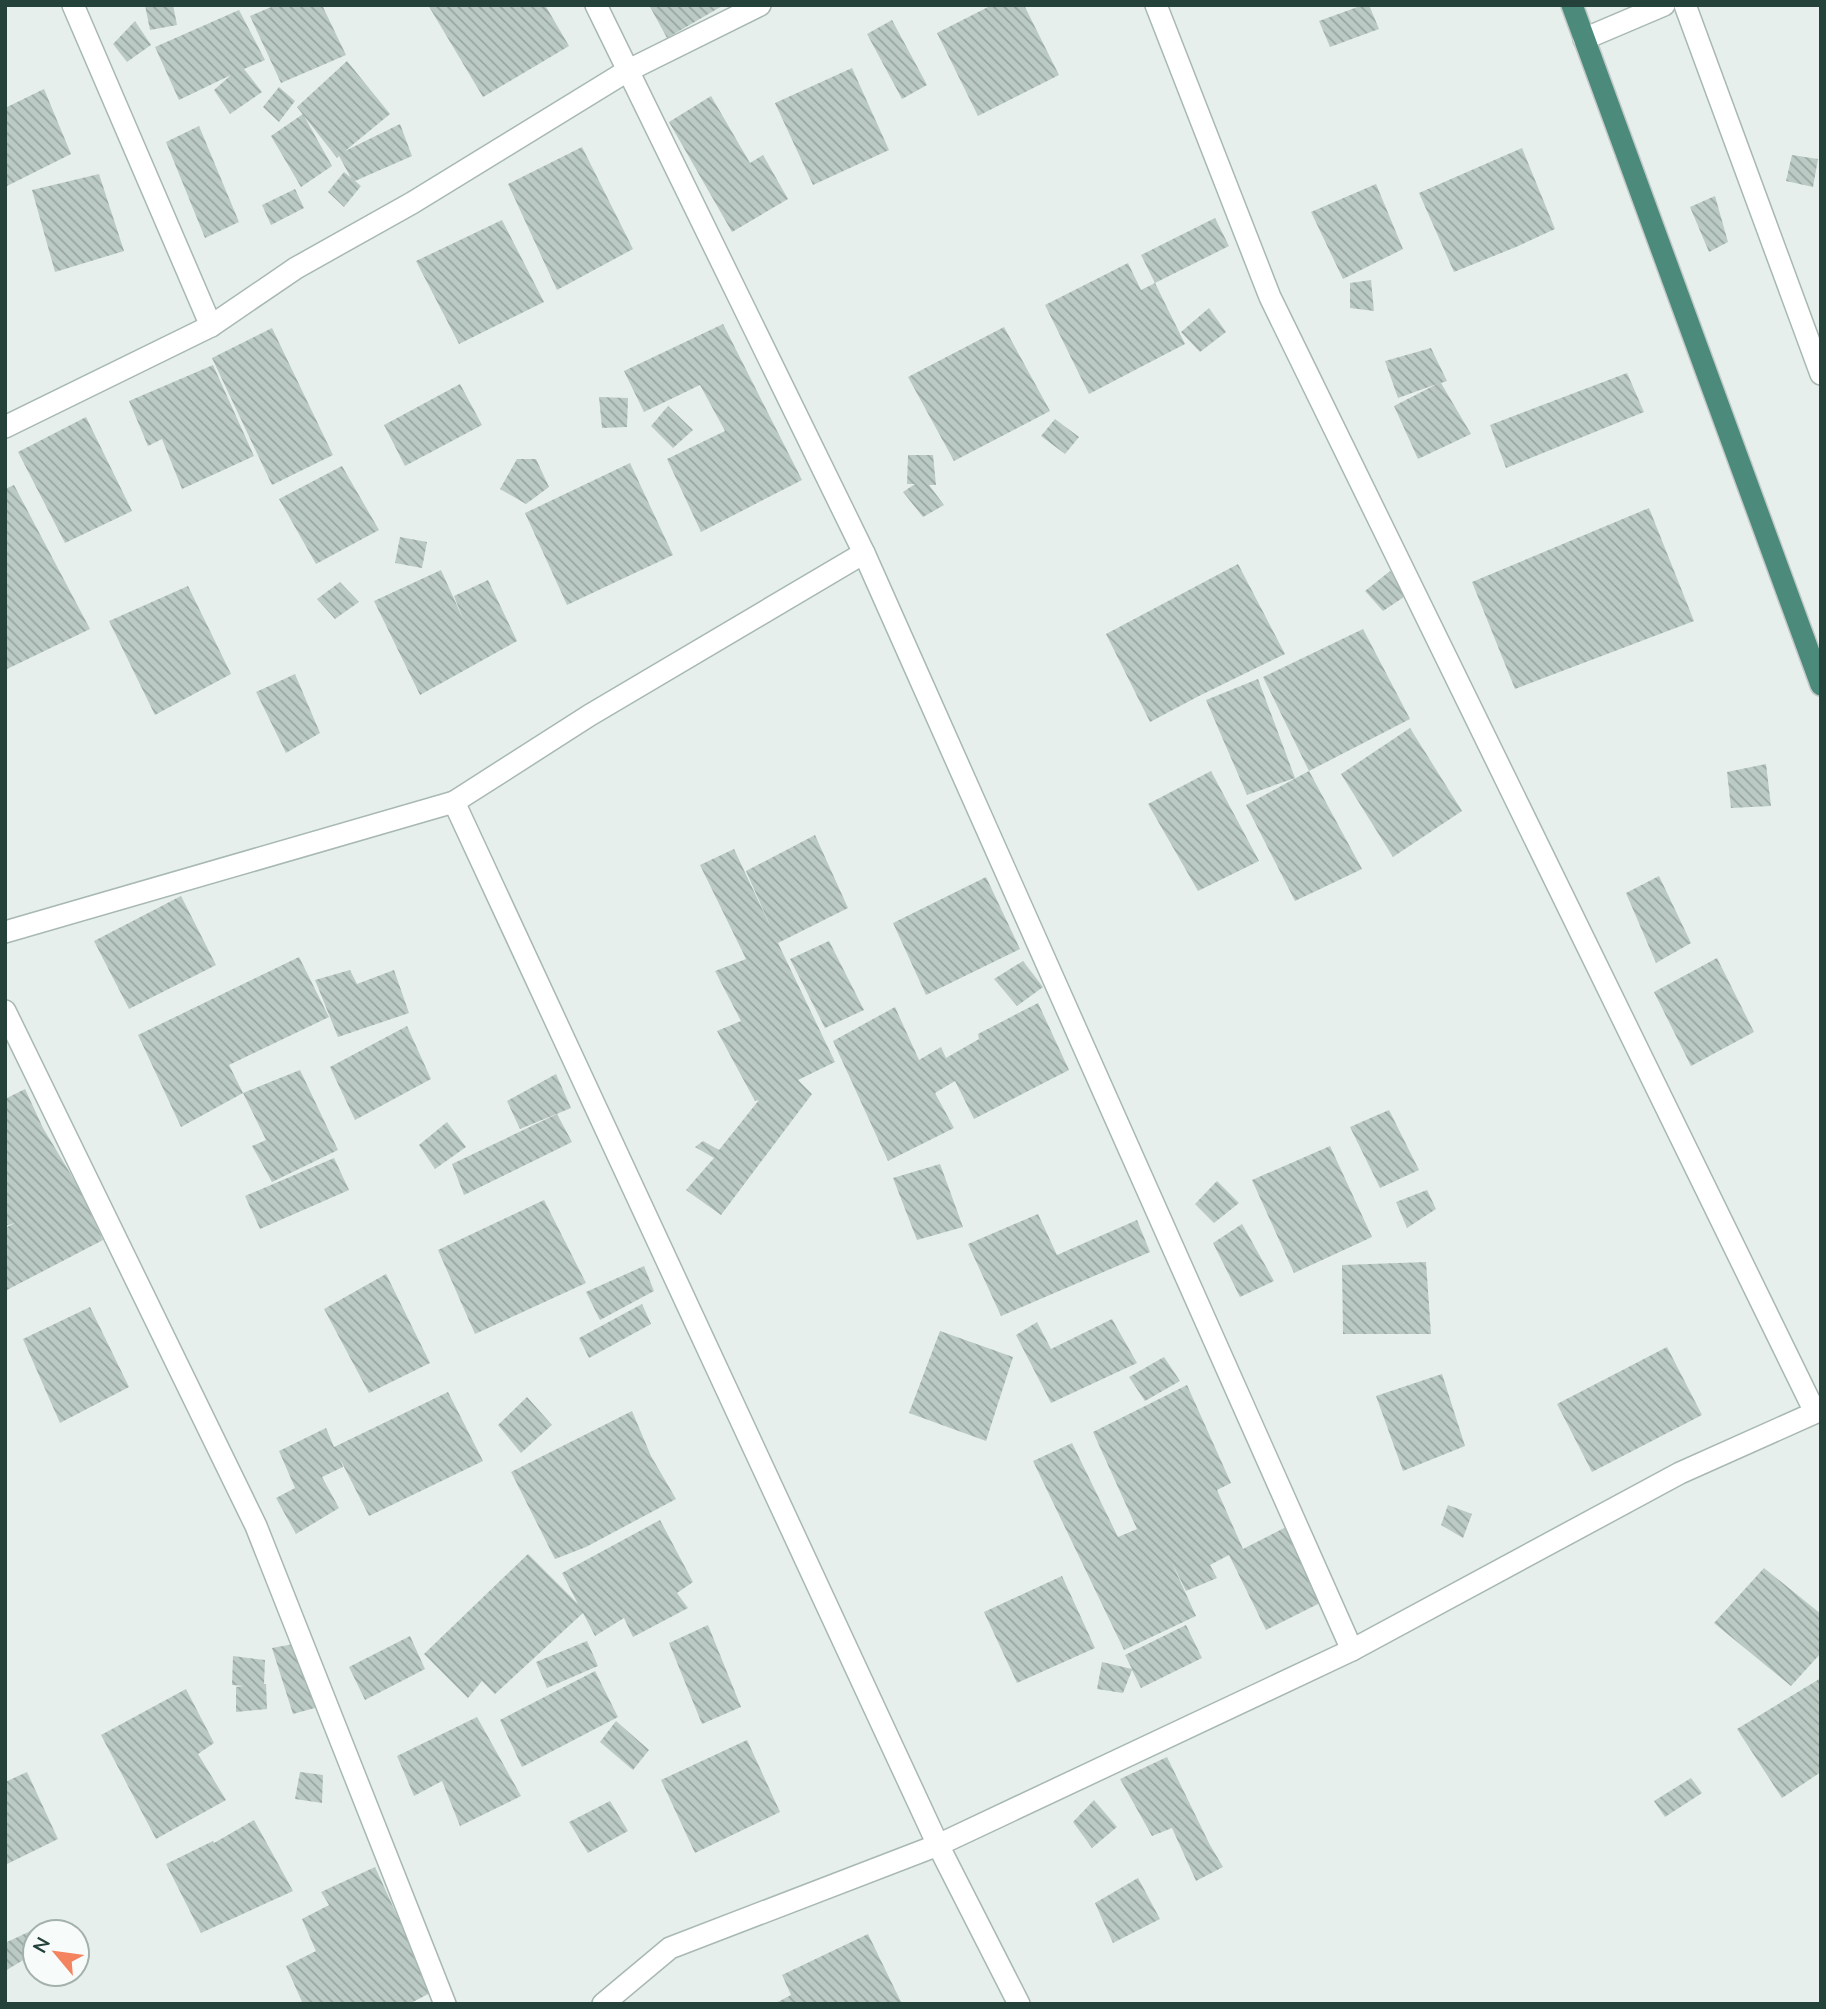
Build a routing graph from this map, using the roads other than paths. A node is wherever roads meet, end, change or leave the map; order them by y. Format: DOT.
graph roads {
  1 [pos="73,5"];
  2 [pos="596,5"];
  3 [pos="760,5"];
  4 [pos="1156,5"];
  5 [pos="1572,5"];
  6 [pos="1664,5"];
  7 [pos="1685,5"];
  8 [pos="1584,39"];
  9 [pos="627,71"];
  10 [pos="211,326"];
  11 [pos="1821,374"];
  12 [pos="5,427"];
  13 [pos="864,553"];
  14 [pos="1821,684"];
  15 [pos="454,802"];
  16 [pos="5,932"];
  17 [pos="5,1011"];
  18 [pos="1818,1411"];
  19 [pos="1352,1650"];
  20 [pos="938,1845"];
  21 [pos="445,2004"];
  22 [pos="603,2004"];
  23 [pos="1019,2004"];
  1 -- 10 [label="street"];
  2 -- 9 [label="street"];
  3 -- 9 [label="street"];
  4 -- 18 [label="street"];
  5 -- 8 [label="highway"];
  6 -- 8 [label="street"];
  7 -- 11 [label="street"];
  8 -- 14 [label="highway"];
  9 -- 10 [label="street"];
  9 -- 13 [label="street"];
  10 -- 12 [label="street"];
  13 -- 15 [label="street"];
  13 -- 19 [label="street"];
  15 -- 16 [label="street"];
  15 -- 20 [label="street"];
  17 -- 21 [label="street"];
  18 -- 19 [label="street"];
  19 -- 20 [label="street"];
  20 -- 22 [label="street"];
  20 -- 23 [label="street"];
}
